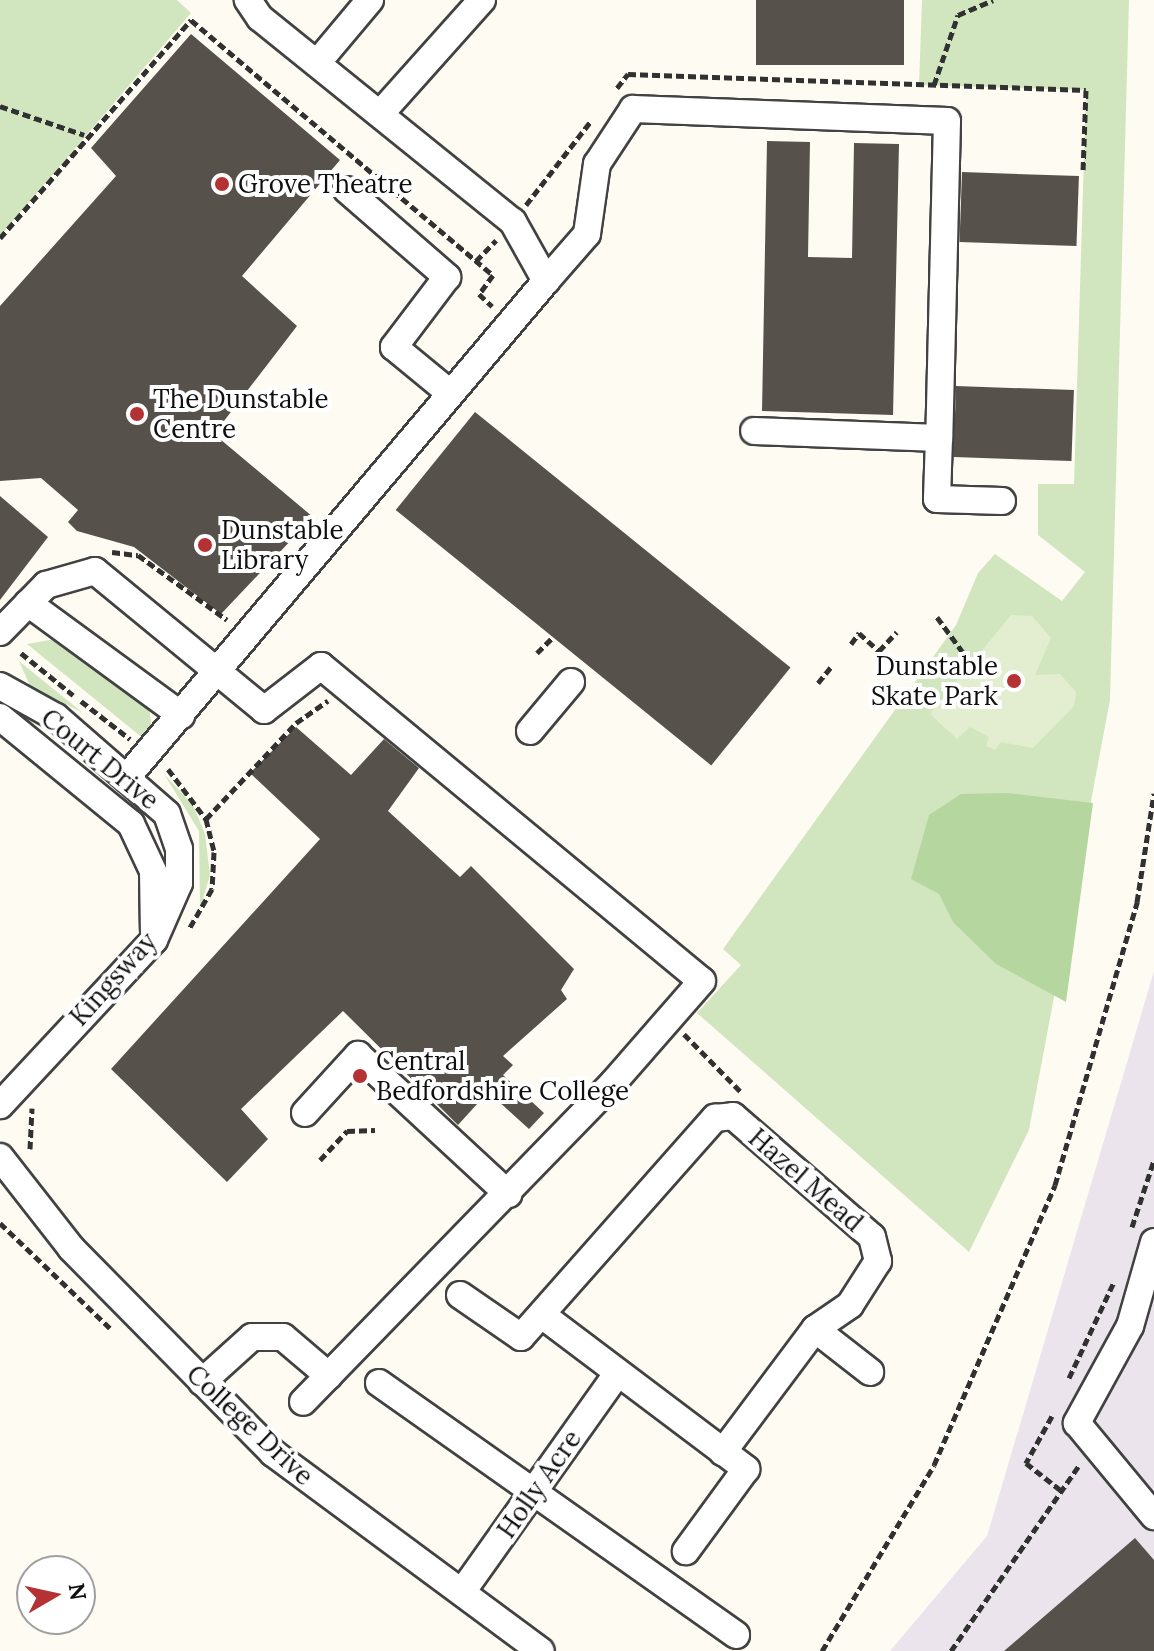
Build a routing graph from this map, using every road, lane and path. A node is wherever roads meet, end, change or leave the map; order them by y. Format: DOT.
graph roads {
  1 [pos="248,0"];
  2 [pos="370,0"];
  3 [pos="482,0"];
  4 [pos="993,0"];
  5 [pos="191,20"];
  6 [pos="318,62"];
  7 [pos="934,85"];
  8 [pos="0,106"];
  9 [pos="380,114"];
  10 [pos="84,135"];
  11 [pos="347,190"];
  12 [pos="0,238"];
  13 [pos="546,281"];
  14 [pos="450,393"];
  15 [pos="754,431"];
  16 [pos="939,438"];
  17 [pos="1002,501"];
  18 [pos="99,551"];
  19 [pos="28,603"];
  20 [pos="235,614"];
  21 [pos="937,617"];
  22 [pos="0,632"];
  23 [pos="897,632"];
  24 [pos="551,639"];
  25 [pos="851,644"];
  26 [pos="537,653"];
  27 [pos="973,666"];
  28 [pos="831,667"];
  29 [pos="219,672"];
  30 [pos="571,682"];
  31 [pos="818,683"];
  32 [pos="0,686"];
  33 [pos="347,688"];
  34 [pos="181,715"];
  35 [pos="0,717"];
  36 [pos="530,731"];
  37 [pos="167,770"];
  38 [pos="128,776"];
  39 [pos="1154,793"];
  40 [pos="206,819"];
  41 [pos="179,849"];
  42 [pos="183,936"];
  43 [pos="154,940"];
  44 [pos="670,1021"];
  45 [pos="39,1100"];
  46 [pos="0,1105"];
  47 [pos="305,1113"];
  48 [pos="733,1116"];
  49 [pos="375,1130"];
  50 [pos="36,1157"];
  51 [pos="320,1160"];
  52 [pos="1154,1160"];
  53 [pos="2,1166"];
  54 [pos="508,1194"];
  55 [pos="0,1223"];
  56 [pos="1142,1238"];
  57 [pos="1120,1264"];
  58 [pos="460,1295"];
  59 [pos="542,1315"];
  60 [pos="815,1329"];
  61 [pos="117,1335"];
  62 [pos="870,1372"];
  63 [pos="616,1375"];
  64 [pos="329,1376"];
  65 [pos="202,1382"];
  66 [pos="379,1383"];
  67 [pos="1065,1388"];
  68 [pos="303,1402"];
  69 [pos="1058,1402"];
  70 [pos="723,1452"];
  71 [pos="535,1493"];
  72 [pos="1154,1516"];
  73 [pos="686,1551"];
  74 [pos="462,1592"];
  75 [pos="736,1635"];
  76 [pos="541,1651"];
  77 [pos="822,1651"];
  78 [pos="951,1651"];
  1 -- 6 [label="street"];
  2 -- 6 [label="street"];
  3 -- 9 [label="street"];
  4 -- 7 [label="path"];
  5 -- 10 [label="path"];
  6 -- 9 [label="street"];
  8 -- 10 [label="path"];
  9 -- 13 [label="street"];
  10 -- 12 [label="path"];
  11 -- 14 [label="street"];
  13 -- 14 [label="street"];
  13 -- 16 [label="street"];
  14 -- 29 [label="street"];
  15 -- 16 [label="street"];
  16 -- 17 [label="street"];
  18 -- 20 [label="path"];
  19 -- 22 [label="street"];
  19 -- 29 [label="street"];
  19 -- 34 [label="street"];
  21 -- 27 [label="path"];
  23 -- 25 [label="path"];
  24 -- 26 [label="path"];
  28 -- 31 [label="path"];
  29 -- 33 [label="street"];
  29 -- 34 [label="street"];
  30 -- 36 [label="street"];
  32 -- 38 [label="street, Court Drive"];
  33 -- 40 [label="path"];
  33 -- 44 [label="street"];
  34 -- 38 [label="street"];
  35 -- 43 [label="street"];
  37 -- 40 [label="path"];
  38 -- 41 [label="street, Court Drive"];
  39 -- 77 [label="path"];
  40 -- 42 [label="path"];
  41 -- 43 [label="street, Kingsway"];
  43 -- 46 [label="street, Kingsway"];
  44 -- 48 [label="path"];
  44 -- 54 [label="street"];
  45 -- 50 [label="path"];
  47 -- 54 [label="street"];
  48 -- 59 [label="street, Hazel Mead"];
  48 -- 60 [label="street, Hazel Mead"];
  49 -- 51 [label="path"];
  52 -- 56 [label="path"];
  53 -- 65 [label="street, College Drive"];
  54 -- 64 [label="street"];
  55 -- 61 [label="path"];
  56 -- 72 [label="street"];
  57 -- 67 [label="path"];
  58 -- 59 [label="street, Hazel Mead"];
  59 -- 63 [label="street"];
  60 -- 62 [label="street"];
  60 -- 70 [label="street, Hazel Mead"];
  63 -- 70 [label="street"];
  63 -- 71 [label="street, Holly Acre"];
  64 -- 65 [label="street"];
  64 -- 68 [label="street"];
  65 -- 74 [label="street, College Drive"];
  66 -- 71 [label="street"];
  69 -- 78 [label="path"];
  70 -- 73 [label="street"];
  71 -- 74 [label="street, Holly Acre"];
  71 -- 75 [label="street"];
  74 -- 76 [label="street, College Drive"];
}
